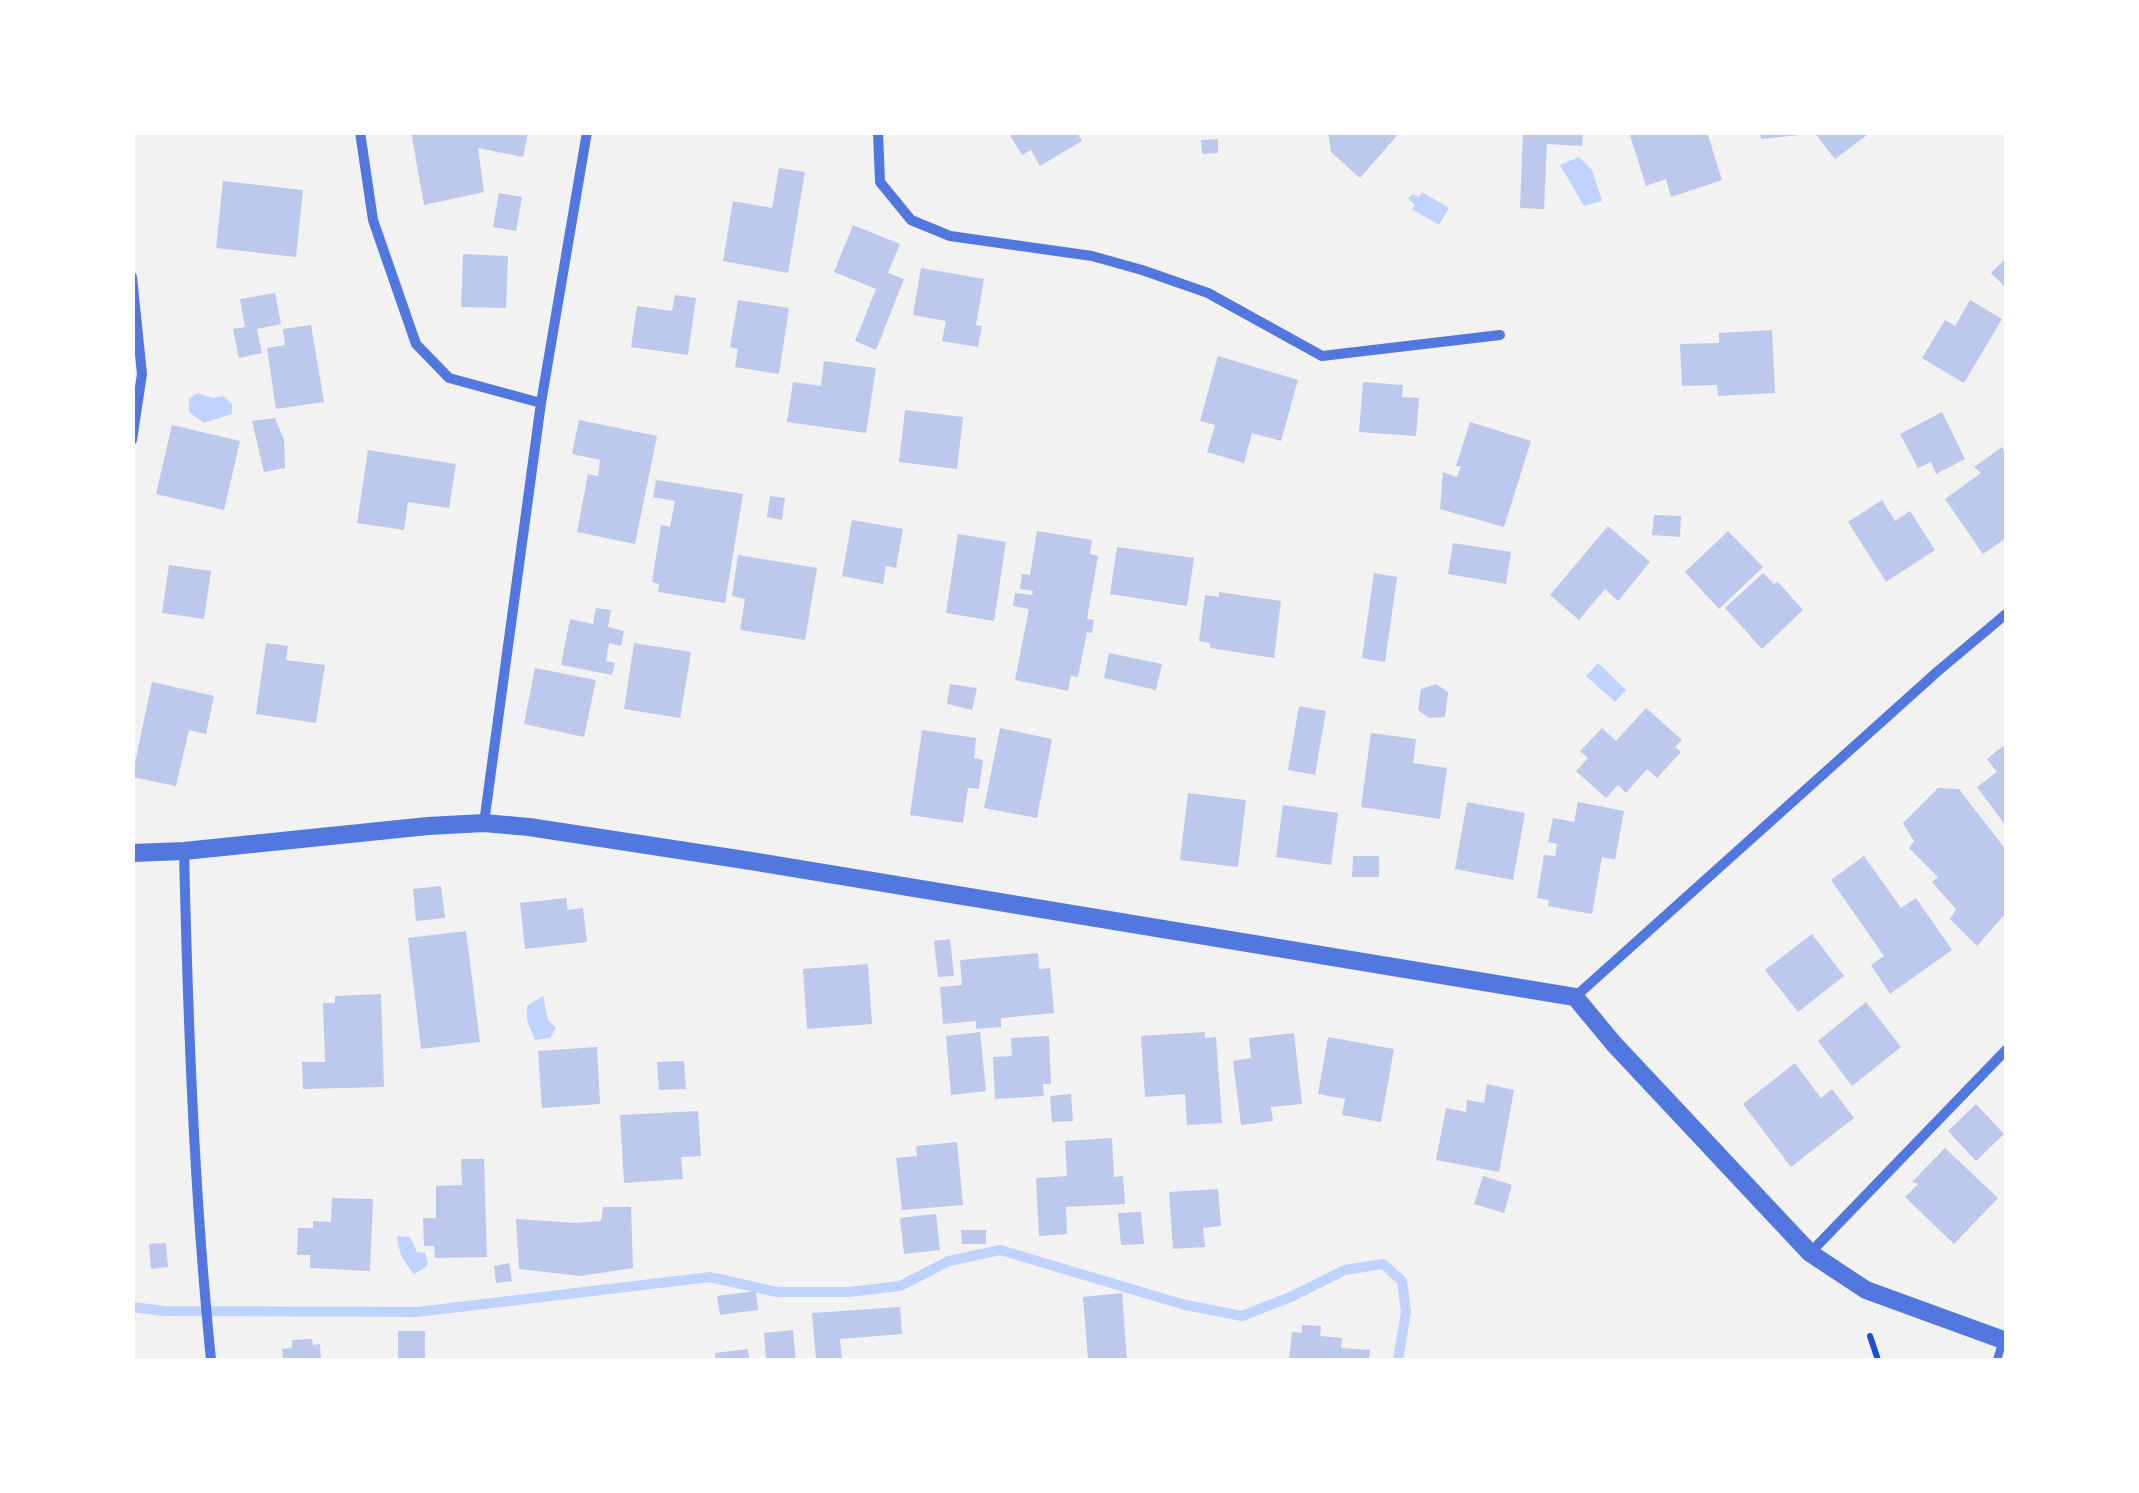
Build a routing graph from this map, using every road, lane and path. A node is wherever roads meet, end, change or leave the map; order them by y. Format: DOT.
graph roads {
  1 [pos="360,132"];
  2 [pos="587,132"];
  3 [pos="878,132"];
  4 [pos="132,276"];
  5 [pos="1500,335"];
  6 [pos="541,404"];
  7 [pos="132,440"];
  8 [pos="2006,614"];
  9 [pos="484,823"];
  10 [pos="184,851"];
  11 [pos="132,853"];
  12 [pos="1574,997"];
  13 [pos="2006,1050"];
  14 [pos="1810,1253"];
  15 [pos="1870,1336"];
  16 [pos="2005,1340"];
  17 [pos="211,1360"];
  18 [pos="1878,1360"];
  19 [pos="1996,1360"];
  1 -- 6 [label="street"];
  2 -- 6 [label="street"];
  3 -- 5 [label="street"];
  4 -- 7 [label="street"];
  6 -- 9 [label="street"];
  8 -- 12 [label="street"];
  9 -- 10 [label="street"];
  9 -- 12 [label="street"];
  10 -- 11 [label="street"];
  10 -- 17 [label="street"];
  12 -- 14 [label="street"];
  13 -- 14 [label="street"];
  14 -- 16 [label="street"];
  15 -- 18 [label="path"];
  16 -- 19 [label="lane"];
}
